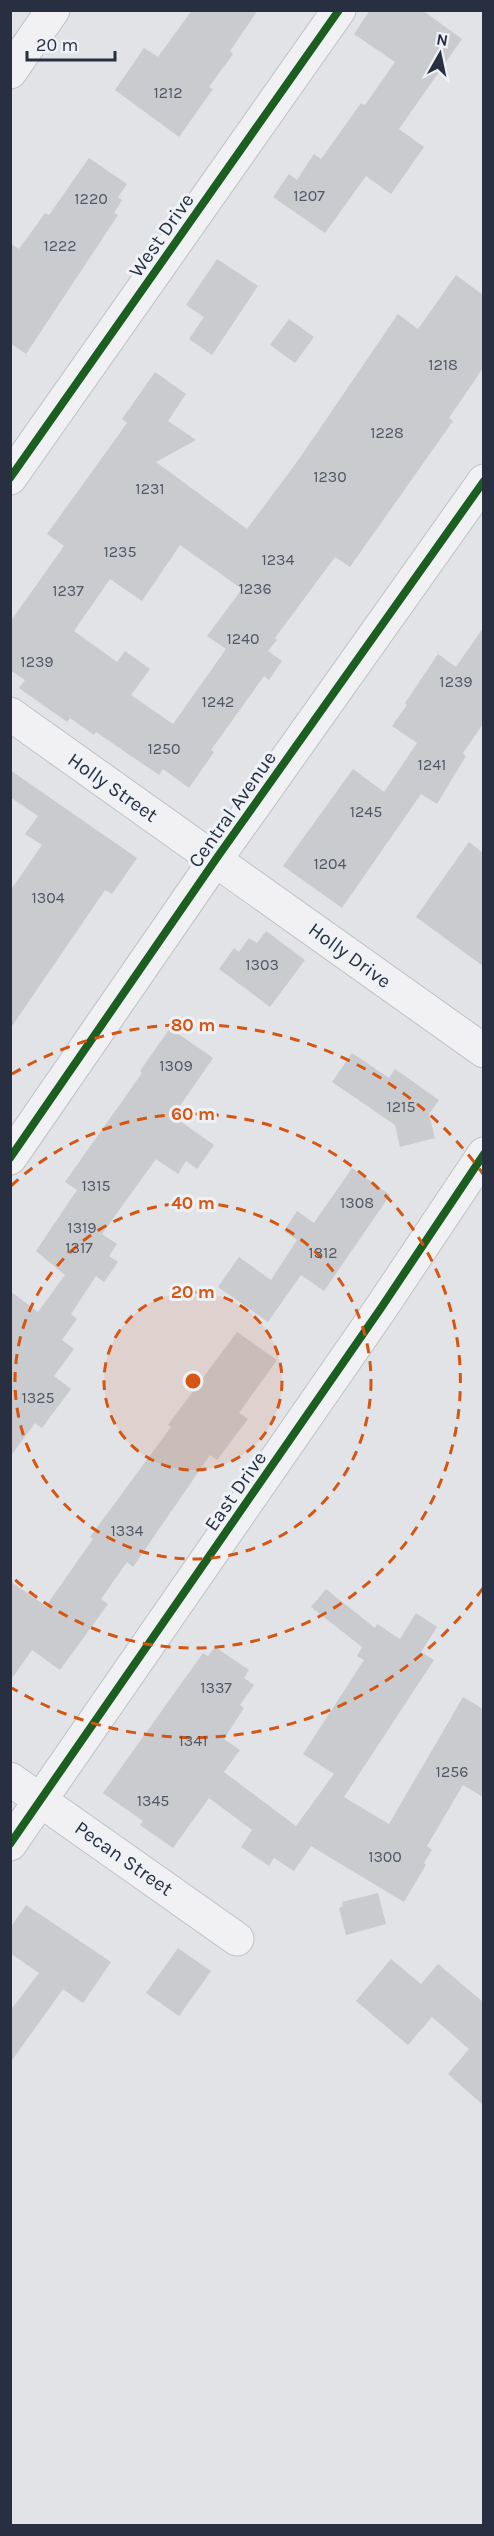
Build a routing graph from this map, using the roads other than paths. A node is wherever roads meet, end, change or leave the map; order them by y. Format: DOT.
graph roads {
  1 [pos="53,10"];
  2 [pos="339,10"];
  3 [pos="10,72"];
  4 [pos="10,478"];
  5 [pos="483,481"];
  6 [pos="10,714"];
  7 [pos="216,859"];
  8 [pos="483,1052"];
  9 [pos="483,1154"];
  10 [pos="10,1158"];
  11 [pos="10,1779"];
  12 [pos="41,1800"];
  13 [pos="10,1844"];
  14 [pos="237,1938"];
  1 -- 3 [label="street"];
  2 -- 4 [label="street, West Drive"];
  5 -- 7 [label="street, Central Avenue"];
  6 -- 7 [label="street, Holly Street"];
  7 -- 8 [label="street, Holly Drive"];
  7 -- 10 [label="street, Central Avenue"];
  9 -- 12 [label="street, East Drive"];
  11 -- 12 [label="street, Pecan Street"];
  12 -- 13 [label="street, East Drive"];
  12 -- 14 [label="street, Pecan Street"];
}
